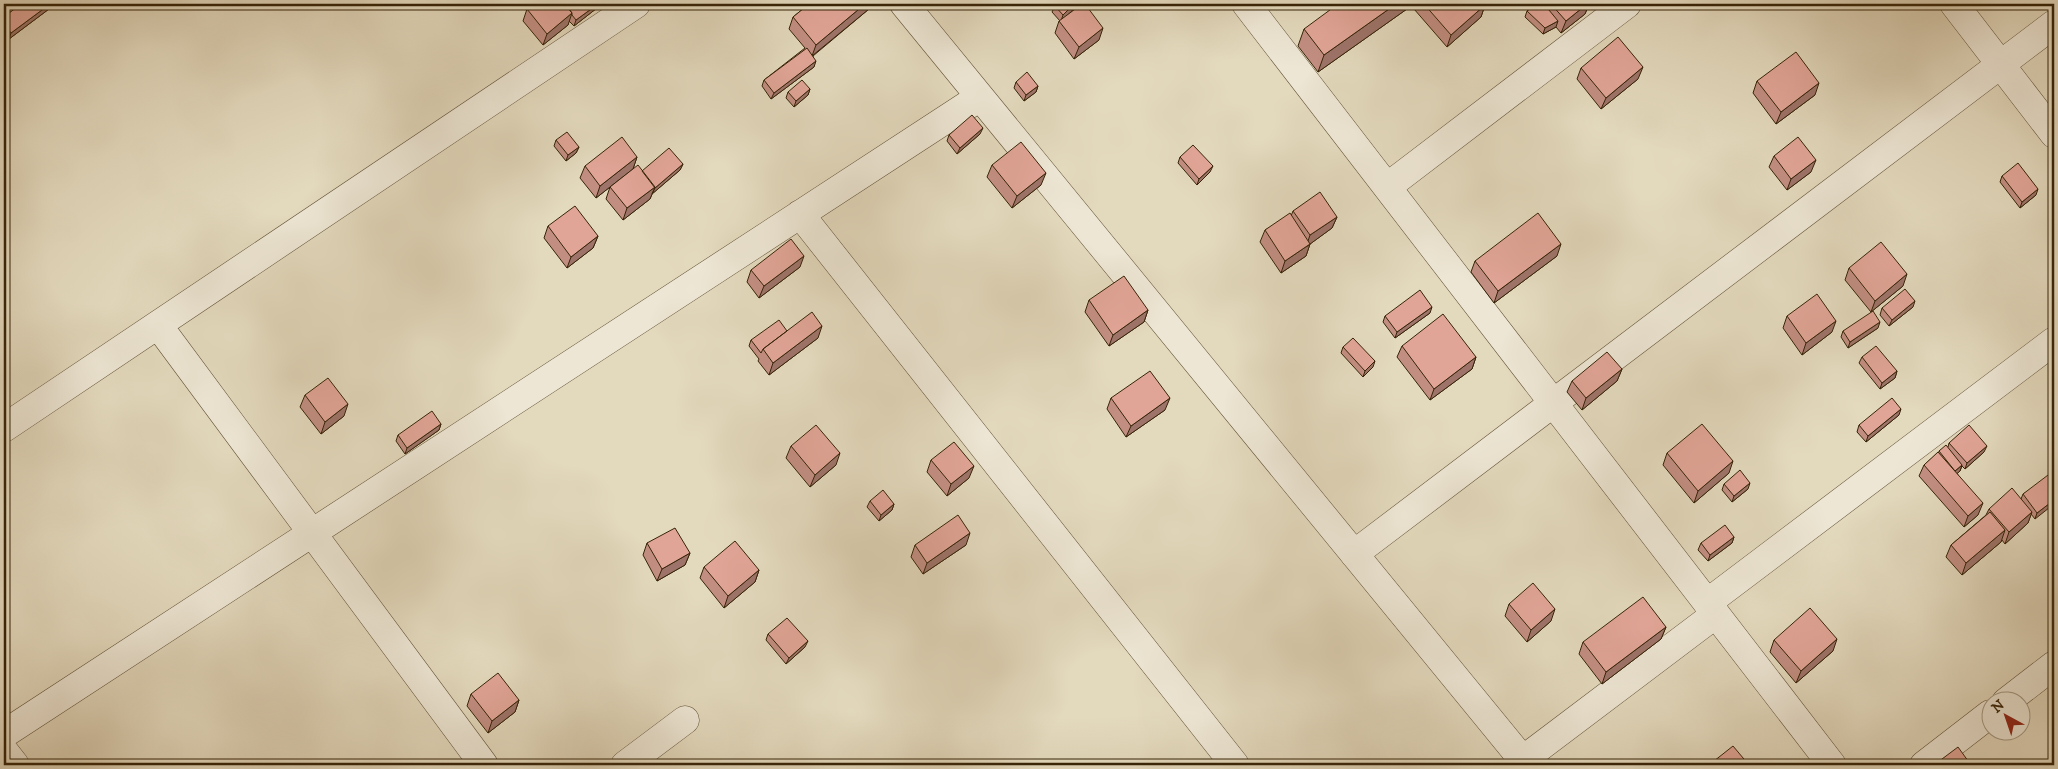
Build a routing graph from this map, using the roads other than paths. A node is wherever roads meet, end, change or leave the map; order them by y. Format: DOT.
graph roads {
  1 [pos="636,4"];
  2 [pos="904,4"];
  3 [pos="1246,4"];
  4 [pos="1627,4"];
  5 [pos="1954,4"];
  6 [pos="2054,24"];
  7 [pos="2000,65"];
  8 [pos="980,97"];
  9 [pos="2054,134"];
  10 [pos="1387,187"];
  11 [pos="800,214"];
  12 [pos="158,325"];
  13 [pos="2054,341"];
  14 [pos="1553,403"];
  15 [pos="4,428"];
  16 [pos="312,533"];
  17 [pos="1354,554"];
  18 [pos="1711,608"];
  19 [pos="2054,665"];
  20 [pos="2019,692"];
  21 [pos="685,720"];
  22 [pos="1980,722"];
  23 [pos="4,734"];
  24 [pos="4,751"];
  25 [pos="1522,764"];
  26 [pos="15,765"];
  27 [pos="484,765"];
  28 [pos="624,765"];
  29 [pos="1235,765"];
  30 [pos="1832,765"];
  31 [pos="1924,765"];
  1 -- 12 [label="street"];
  2 -- 8 [label="street"];
  3 -- 10 [label="street"];
  4 -- 10 [label="street"];
  5 -- 7 [label="street"];
  6 -- 7 [label="street"];
  7 -- 9 [label="street"];
  7 -- 14 [label="street"];
  8 -- 11 [label="street"];
  8 -- 17 [label="street"];
  10 -- 14 [label="street"];
  11 -- 16 [label="street"];
  11 -- 29 [label="street"];
  12 -- 15 [label="street"];
  12 -- 16 [label="street"];
  13 -- 18 [label="street"];
  14 -- 17 [label="street"];
  14 -- 18 [label="street"];
  16 -- 23 [label="street"];
  16 -- 27 [label="street"];
  17 -- 25 [label="street"];
  18 -- 25 [label="street"];
  18 -- 30 [label="street"];
  19 -- 20 [label="street"];
  21 -- 28 [label="street"];
  22 -- 31 [label="street"];
  24 -- 26 [label="street"];
}
